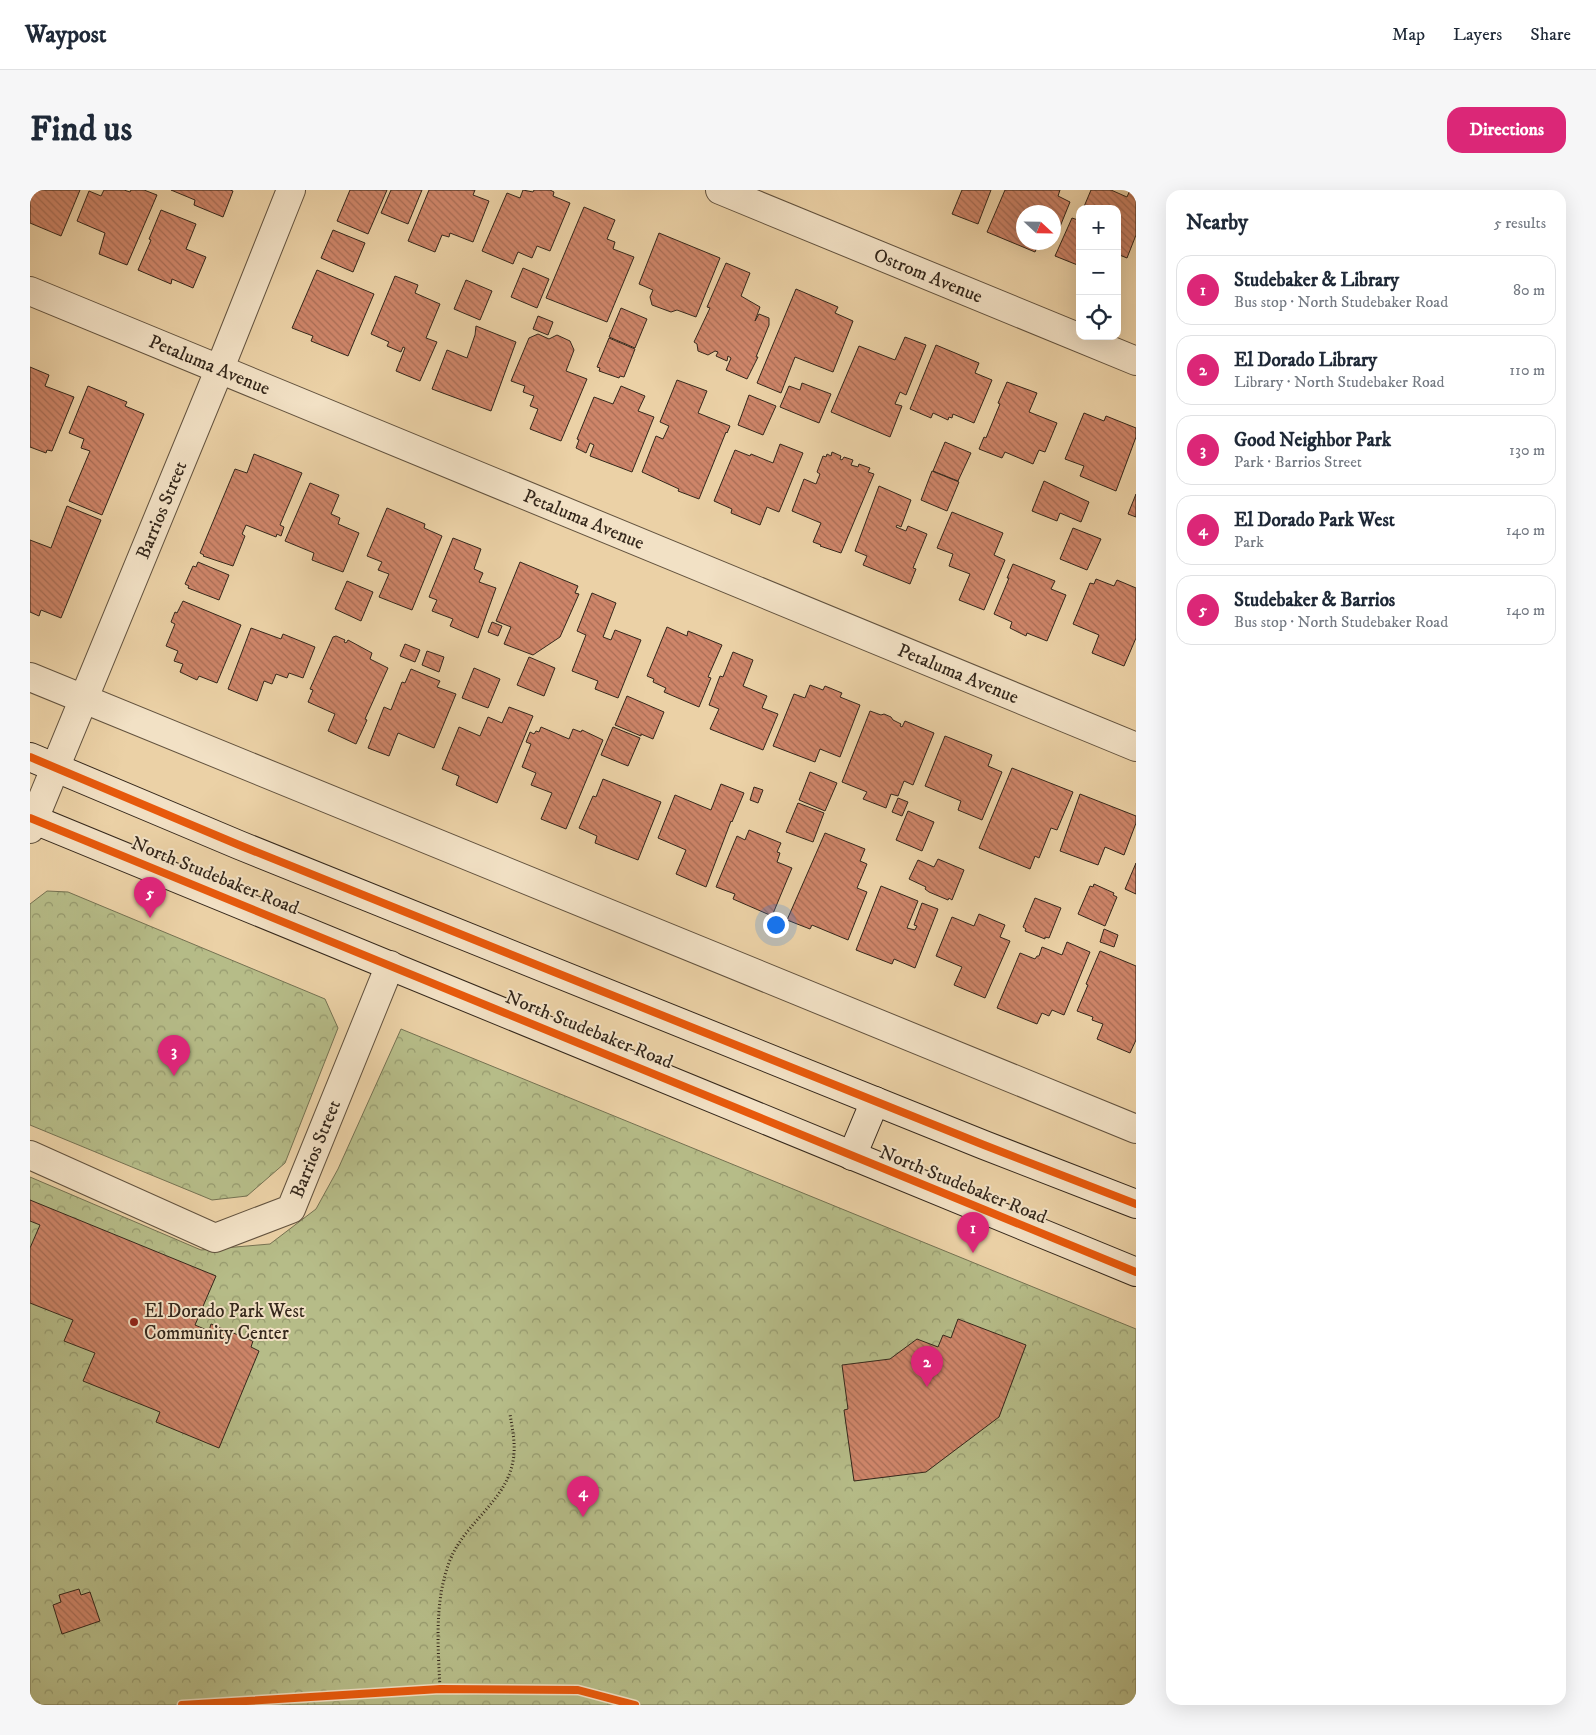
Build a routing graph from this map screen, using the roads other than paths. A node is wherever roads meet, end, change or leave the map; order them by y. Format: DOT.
graph roads {
  1 [pos="291,190"];
  2 [pos="720,190"];
  3 [pos="30,291"];
  4 [pos="1136,361"];
  5 [pos="220,368"];
  6 [pos="30,677"];
  7 [pos="83,699"];
  8 [pos="1136,747"];
  9 [pos="30,757"];
  10 [pos="55,767"];
  11 [pos="31,822"];
  12 [pos="390,965"];
  13 [pos="875,1101"];
  14 [pos="1136,1129"];
  15 [pos="30,1155"];
  16 [pos="852,1156"];
  17 [pos="1136,1204"];
  18 [pos="1136,1272"];
  1 -- 5 [label="street, Barrios Street"];
  2 -- 4 [label="street, Ostrom Avenue"];
  3 -- 5 [label="street, Petaluma Avenue"];
  5 -- 7 [label="street, Barrios Street"];
  5 -- 8 [label="street, Petaluma Avenue"];
  6 -- 7 [label="street"];
  7 -- 10 [label="street, Barrios Street"];
  7 -- 14 [label="street"];
  9 -- 10 [label="street, North Studebaker Road"];
  10 -- 11 [label="street, Barrios Street"];
  10 -- 13 [label="street, North Studebaker Road"];
  11 -- 12 [label="street, North Studebaker Road"];
  12 -- 15 [label="street, Barrios Street"];
  12 -- 16 [label="street, North Studebaker Road"];
  13 -- 16 [label="street"];
  13 -- 17 [label="street, North Studebaker Road"];
  16 -- 18 [label="street, North Studebaker Road"];
}
